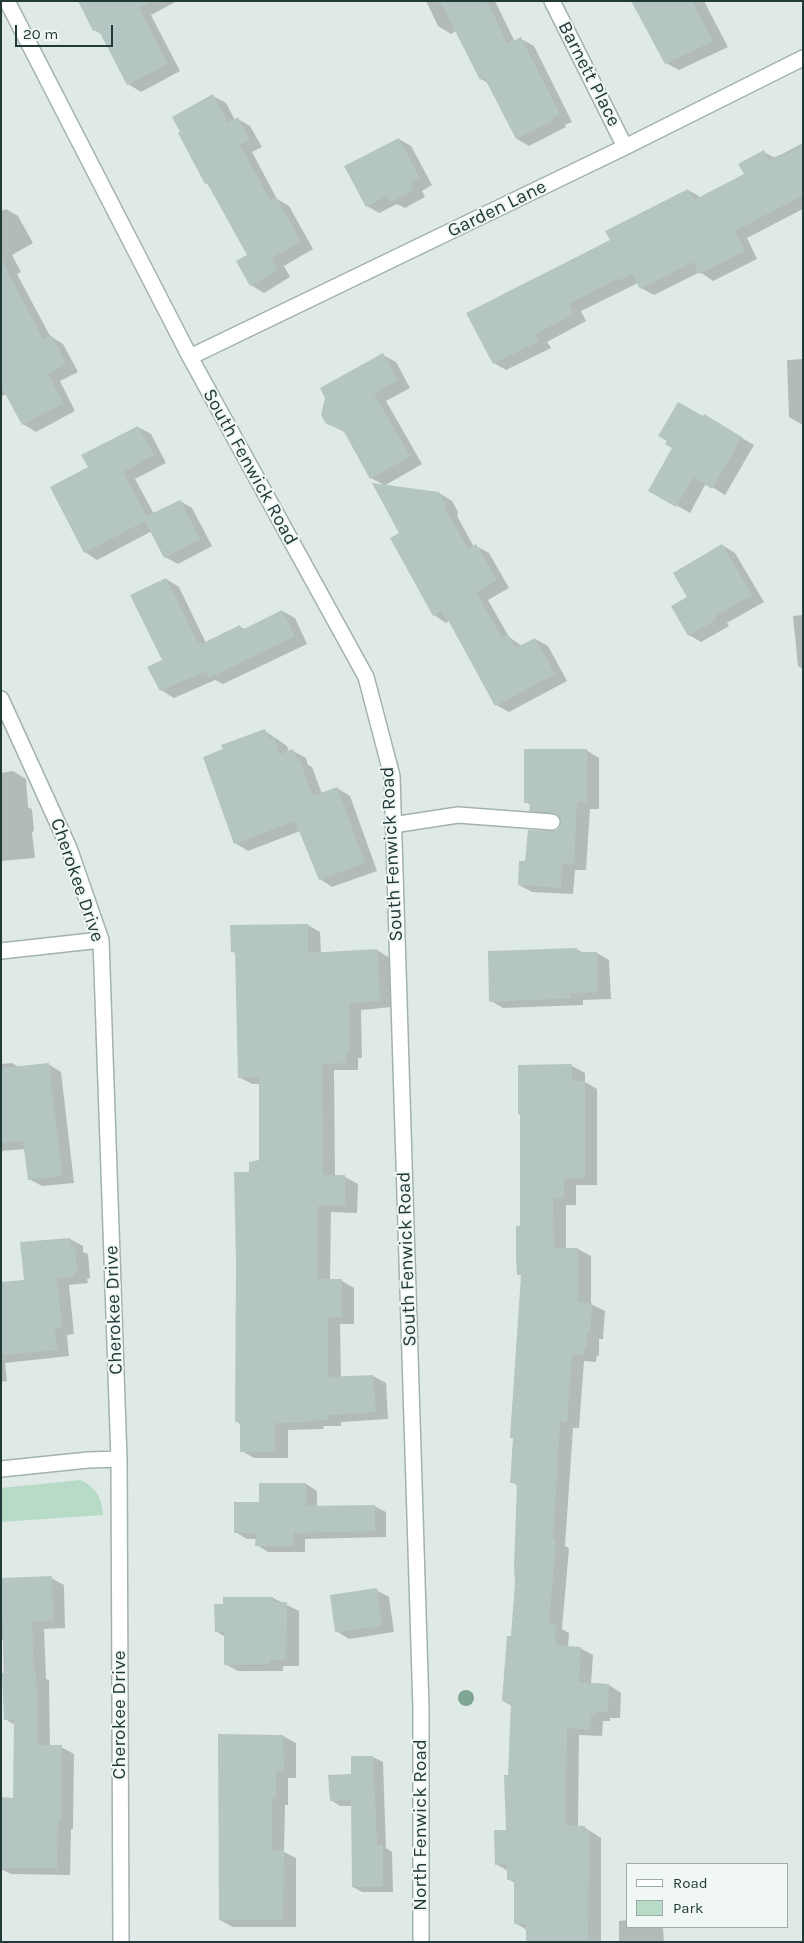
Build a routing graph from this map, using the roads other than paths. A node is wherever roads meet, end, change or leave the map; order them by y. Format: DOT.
graph roads {
  1 [pos="7,1"];
  2 [pos="552,1"];
  3 [pos="803,58"];
  4 [pos="625,146"];
  5 [pos="190,358"];
  6 [pos="1,699"];
  7 [pos="552,822"];
  8 [pos="393,825"];
  9 [pos="101,940"];
  10 [pos="1,951"];
  11 [pos="119,1460"];
  12 [pos="1,1469"];
  13 [pos="421,1709"];
  14 [pos="121,1942"];
  15 [pos="421,1942"];
  1 -- 5 [label="street, South Fenwick Road"];
  2 -- 4 [label="street, Barnett Place"];
  3 -- 4 [label="street, Garden Lane"];
  4 -- 5 [label="street, Garden Lane"];
  5 -- 8 [label="street, South Fenwick Road"];
  6 -- 9 [label="street, Cherokee Drive"];
  7 -- 8 [label="street"];
  8 -- 13 [label="street, South Fenwick Road"];
  9 -- 10 [label="street"];
  9 -- 11 [label="street, Cherokee Drive"];
  11 -- 12 [label="street"];
  11 -- 14 [label="street, Cherokee Drive"];
  13 -- 15 [label="street, North Fenwick Road"];
}
